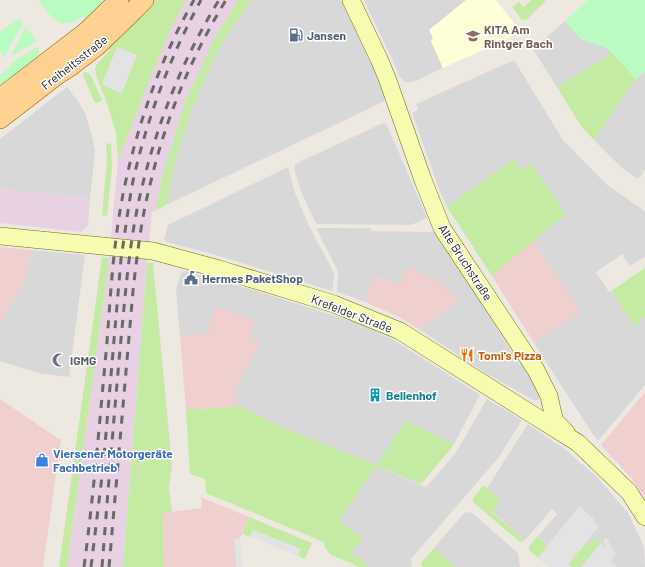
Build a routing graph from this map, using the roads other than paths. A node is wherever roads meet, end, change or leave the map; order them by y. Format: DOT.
graph roads {
  1 [pos="119,0"];
  2 [pos="144,0"];
  3 [pos="351,0"];
  4 [pos="0,98"];
  5 [pos="0,119"];
  6 [pos="0,236"];
  7 [pos="578,443"];
  8 [pos="645,516"];
  1 -- 4 [label="main road, Freiheitsstraße"];
  2 -- 5 [label="main road, Freiheitsstraße"];
  3 -- 7 [label="main road, Alte Bruchstraße"];
  6 -- 7 [label="main road, Krefelder Straße"];
  7 -- 8 [label="main road, Krefelder Straße"];
}
